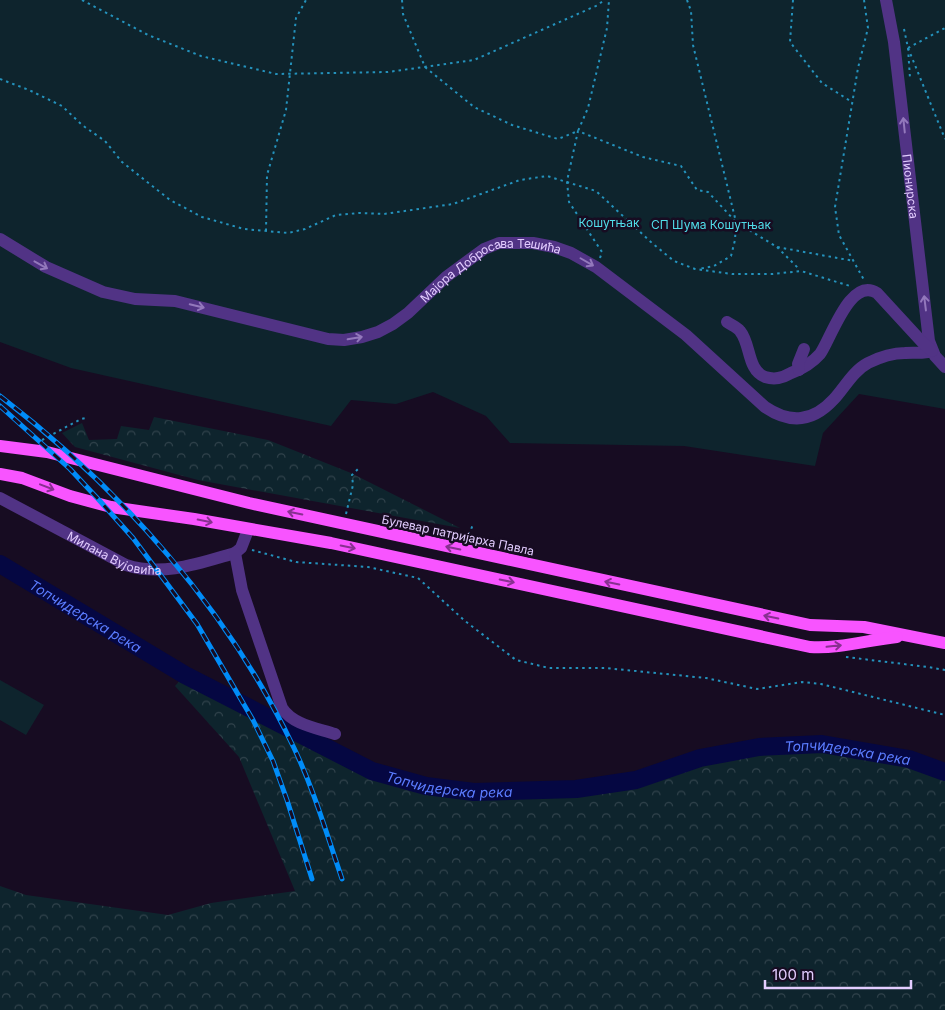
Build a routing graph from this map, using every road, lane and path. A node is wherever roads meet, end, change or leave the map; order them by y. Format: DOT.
graph roads {
  1 [pos="82,0"];
  2 [pos="306,0"];
  3 [pos="402,0"];
  4 [pos="604,0"];
  5 [pos="610,0"];
  6 [pos="687,0"];
  7 [pos="793,0"];
  8 [pos="864,0"];
  9 [pos="886,0"];
  10 [pos="945,28"];
  11 [pos="904,29"];
  12 [pos="908,48"];
  13 [pos="896,56"];
  14 [pos="425,67"];
  15 [pos="290,74"];
  16 [pos="0,80"];
  17 [pos="852,102"];
  18 [pos="578,130"];
  19 [pos="945,139"];
  20 [pos="567,181"];
  21 [pos="736,222"];
  22 [pos="266,231"];
  23 [pos="0,239"];
  24 [pos="777,247"];
  25 [pos="854,261"];
  26 [pos="596,267"];
  27 [pos="695,269"];
  28 [pos="801,271"];
  29 [pos="853,286"];
  30 [pos="870,290"];
  31 [pos="727,322"];
  32 [pos="804,349"];
  33 [pos="932,351"];
  34 [pos="945,367"];
  35 [pos="799,370"];
  36 [pos="86,418"];
  37 [pos="40,441"];
  38 [pos="0,446"];
  39 [pos="358,469"];
  40 [pos="0,474"];
  41 [pos="0,498"];
  42 [pos="345,518"];
  43 [pos="473,524"];
  44 [pos="248,530"];
  45 [pos="465,545"];
  46 [pos="238,551"];
  47 [pos="912,636"];
  48 [pos="945,643"];
  49 [pos="845,657"];
  50 [pos="945,670"];
  51 [pos="945,715"];
  52 [pos="335,734"];
  1 -- 15 [label="path"];
  2 -- 15 [label="path"];
  3 -- 14 [label="path"];
  4 -- 14 [label="path"];
  5 -- 18 [label="path"];
  6 -- 21 [label="path"];
  7 -- 17 [label="path"];
  8 -- 17 [label="path"];
  9 -- 13 [label="street, Пионирска"];
  10 -- 12 [label="path"];
  11 -- 12 [label="path"];
  12 -- 13 [label="path"];
  12 -- 19 [label="path"];
  33 -- 13 [label="street, Пионирска, one-way"];
  14 -- 15 [label="path"];
  14 -- 18 [label="path"];
  15 -- 22 [label="path"];
  16 -- 22 [label="path"];
  17 -- 25 [label="path"];
  18 -- 20 [label="path"];
  18 -- 21 [label="path"];
  20 -- 22 [label="path"];
  20 -- 26 [label="path"];
  20 -- 27 [label="path"];
  21 -- 24 [label="path"];
  21 -- 27 [label="path"];
  23 -- 26 [label="street, Мајора Добросава Тешића, one-way"];
  24 -- 25 [label="path"];
  24 -- 28 [label="path"];
  25 -- 30 [label="path"];
  26 -- 33 [label="street, Мајора Добросава Тешића"];
  27 -- 28 [label="path"];
  28 -- 29 [label="path"];
  30 -- 33 [label="street"];
  30 -- 35 [label="street"];
  31 -- 35 [label="street"];
  32 -- 35 [label="street"];
  33 -- 34 [label="street, Пионирска"];
  36 -- 37 [label="path"];
  47 -- 38 [label="main road, Булевар патријарха Павла, one-way"];
  39 -- 42 [label="path"];
  40 -- 44 [label="main road, Булевар патријарха Павла, one-way"];
  41 -- 46 [label="street, Милана Вујовића"];
  43 -- 45 [label="path"];
  44 -- 46 [label="street"];
  44 -- 47 [label="main road, Булевар патријарха Павла, one-way"];
  46 -- 51 [label="path"];
  46 -- 52 [label="street"];
  47 -- 48 [label="main road, Булевар патријарха Павла"];
  49 -- 50 [label="path"];
}
